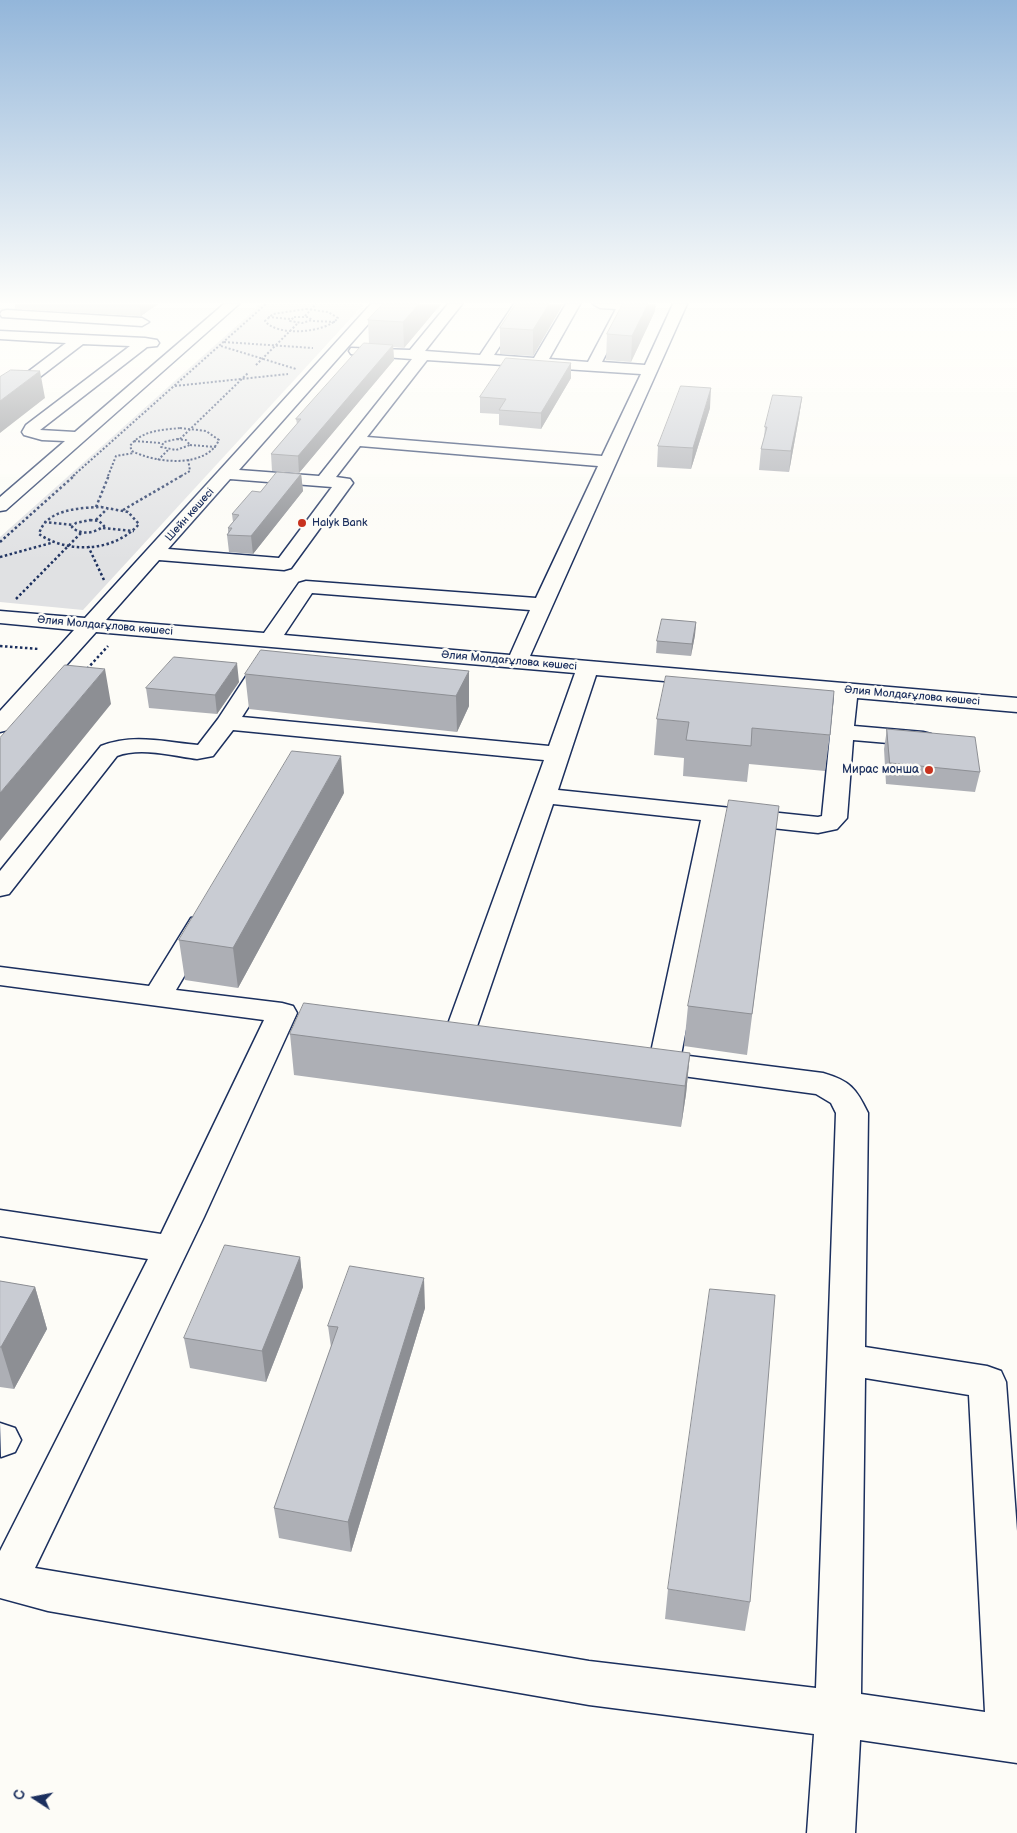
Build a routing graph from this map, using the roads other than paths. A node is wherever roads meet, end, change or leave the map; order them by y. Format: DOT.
graph roads {
  1 [pos="14,390"];
  2 [pos="83,390"];
  3 [pos="133,390"];
  4 [pos="304,390"];
  5 [pos="393,390"];
  6 [pos="641,390"];
  7 [pos="0,400"];
  8 [pos="79,437"];
  9 [pos="355,442"];
  10 [pos="608,462"];
  11 [pos="227,474"];
  12 [pos="324,482"];
  13 [pos="7,493"];
  14 [pos="0,506"];
  15 [pos="154,554"];
  16 [pos="543,606"];
  17 [pos="6,610"];
  18 [pos="89,624"];
  19 [pos="275,641"];
  20 [pos="517,662"];
  21 [pos="588,668"];
  22 [pos="846,691"];
  23 [pos="1017,705"];
  24 [pos="227,723"];
  25 [pos="0,725"];
  26 [pos="315,731"];
  27 [pos="843,732"];
  28 [pos="940,741"];
  29 [pos="558,754"];
  30 [pos="300,757"];
  31 [pos="544,796"];
  32 [pos="715,815"];
  33 [pos="0,888"];
  34 [pos="214,902"];
  35 [pos="0,976"];
  36 [pos="158,996"];
  37 [pos="459,1035"];
  38 [pos="625,1058"];
  39 [pos="664,1063"];
  40 [pos="0,1223"];
  41 [pos="171,1249"];
  42 [pos="846,1358"];
  43 [pos="4,1588"];
  44 [pos="838,1714"];
  45 [pos="1013,1739"];
  46 [pos="831,1833"];
  1 -- 7 [label="street"];
  2 -- 8 [label="street"];
  3 -- 8 [label="street"];
  4 -- 11 [label="street, Шейн көшесі"];
  5 -- 9 [label="street"];
  6 -- 10 [label="street"];
  8 -- 13 [label="street"];
  9 -- 10 [label="street"];
  9 -- 12 [label="street"];
  10 -- 16 [label="street"];
  11 -- 12 [label="street"];
  11 -- 15 [label="street, Шейн көшесі"];
  12 -- 15 [label="street"];
  13 -- 14 [label="street"];
  15 -- 18 [label="street, Шейн көшесі"];
  16 -- 19 [label="street"];
  16 -- 20 [label="street"];
  17 -- 18 [label="street, Әлия Молдағұлова көшесі"];
  18 -- 19 [label="street, Әлия Молдағұлова көшесі"];
  18 -- 25 [label="street, Шейн көшесі"];
  19 -- 20 [label="street, Әлия Молдағұлова көшесі"];
  19 -- 24 [label="street"];
  20 -- 21 [label="street, Әлия Молдағұлова көшесі"];
  21 -- 22 [label="street, Әлия Молдағұлова көшесі"];
  21 -- 29 [label="street"];
  22 -- 23 [label="street, Әлия Молдағұлова көшесі"];
  22 -- 27 [label="street"];
  24 -- 26 [label="street"];
  24 -- 33 [label="street"];
  26 -- 29 [label="street"];
  26 -- 30 [label="street"];
  27 -- 28 [label="street"];
  27 -- 32 [label="street"];
  29 -- 31 [label="street"];
  31 -- 32 [label="street"];
  31 -- 37 [label="street"];
  32 -- 39 [label="street"];
  34 -- 36 [label="street"];
  35 -- 36 [label="street"];
  36 -- 41 [label="street"];
  38 -- 39 [label="street"];
  39 -- 42 [label="street"];
  40 -- 41 [label="street"];
  41 -- 43 [label="street"];
  42 -- 44 [label="street"];
  42 -- 45 [label="street"];
  43 -- 44 [label="street"];
  44 -- 45 [label="street"];
  44 -- 46 [label="street"];
}
